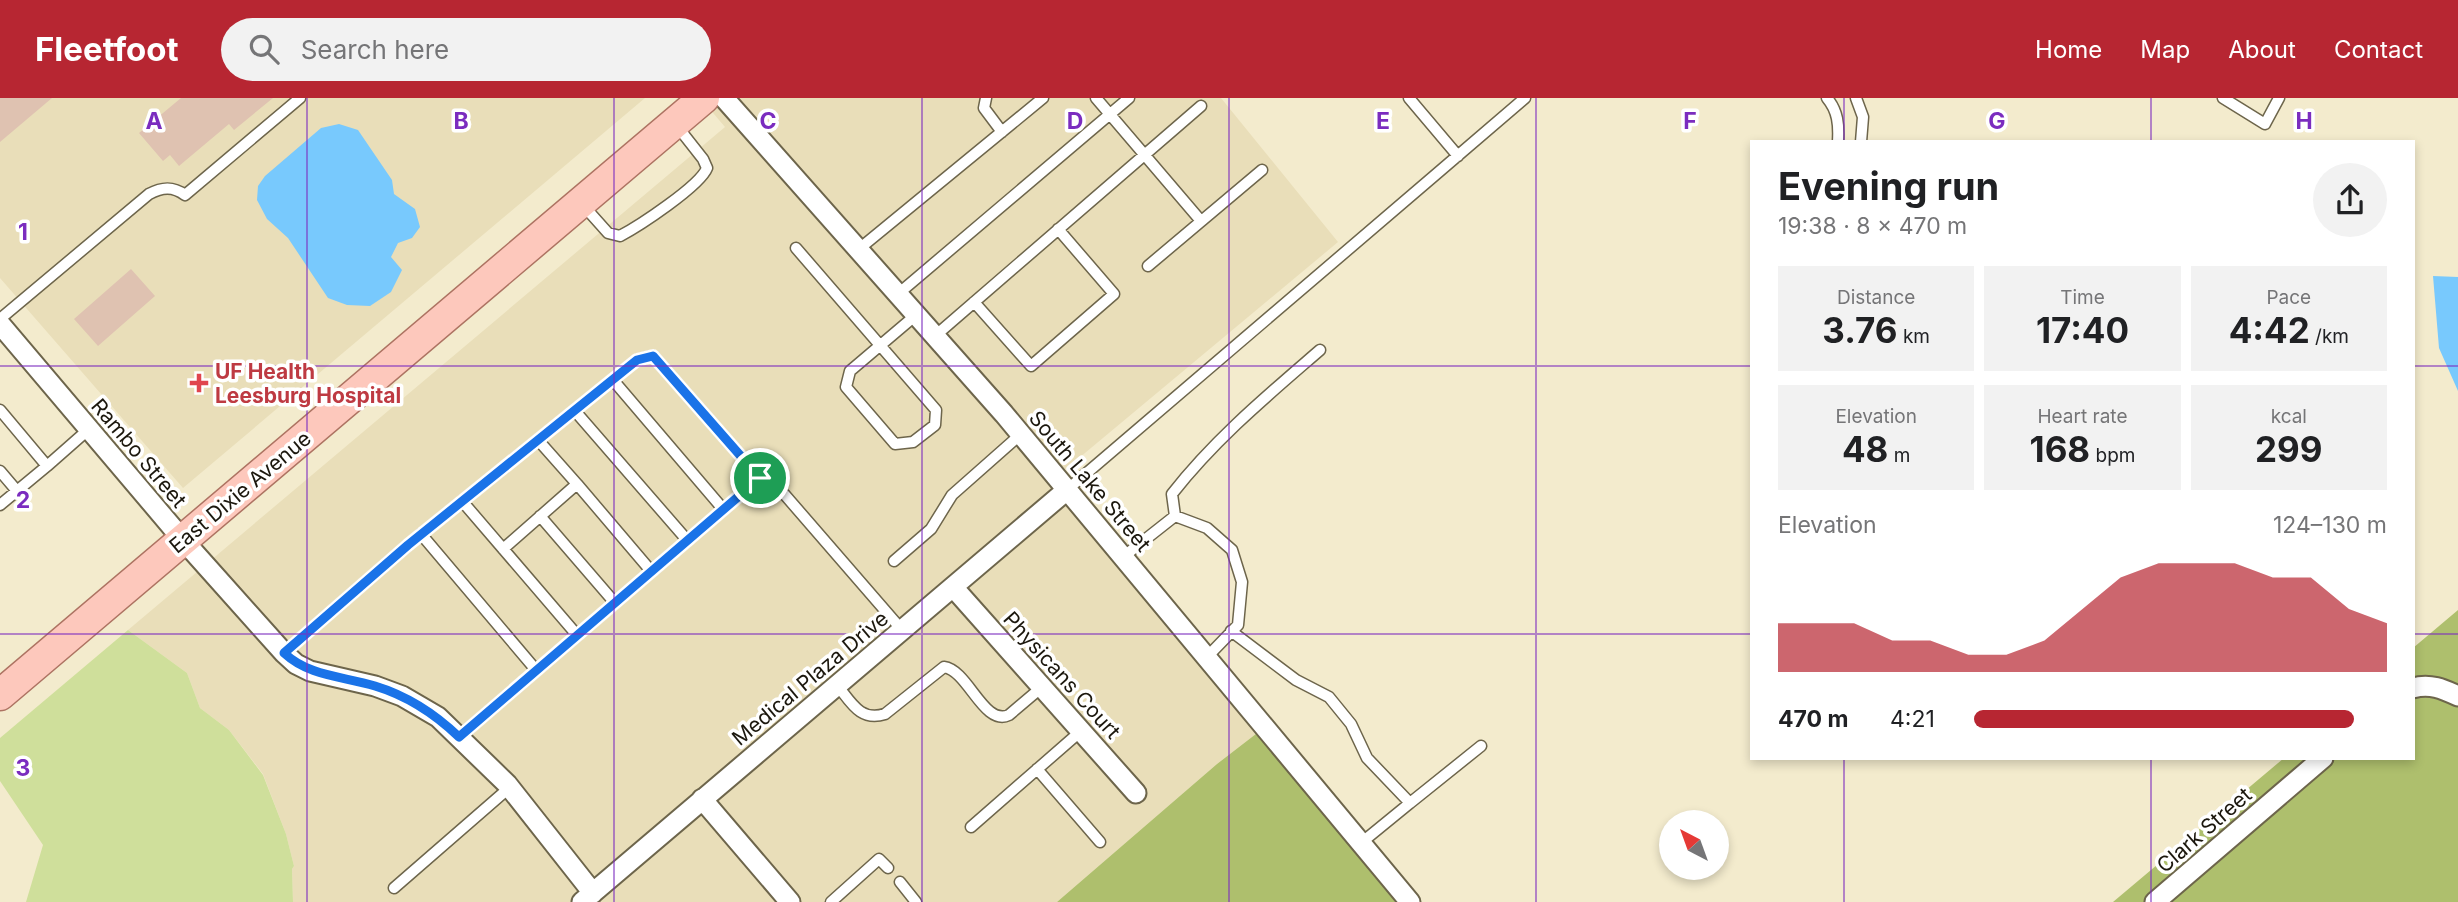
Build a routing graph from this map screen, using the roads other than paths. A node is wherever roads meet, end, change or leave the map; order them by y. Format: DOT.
graph roads {
  1 [pos="300,98"];
  2 [pos="704,98"];
  3 [pos="724,98"];
  4 [pos="986,98"];
  5 [pos="1043,98"];
  6 [pos="1096,98"];
  7 [pos="1129,98"];
  8 [pos="1409,98"];
  9 [pos="1525,98"];
  10 [pos="1827,98"];
  11 [pos="1856,98"];
  12 [pos="2223,98"];
  13 [pos="2280,98"];
  14 [pos="1201,106"];
  15 [pos="1109,114"];
  16 [pos="674,123"];
  17 [pos="1002,132"];
  18 [pos="1838,140"];
  19 [pos="1861,140"];
  20 [pos="1143,155"];
  21 [pos="1458,156"];
  22 [pos="1262,170"];
  23 [pos="581,202"];
  24 [pos="1201,221"];
  25 [pos="1058,229"];
  26 [pos="796,248"];
  27 [pos="859,249"];
  28 [pos="1148,266"];
  29 [pos="898,294"];
  30 [pos="974,302"];
  31 [pos="916,315"];
  32 [pos="0,321"];
  33 [pos="935,336"];
  34 [pos="881,344"];
  35 [pos="1321,350"];
  36 [pos="613,380"];
  37 [pos="0,410"];
  38 [pos="575,411"];
  39 [pos="89,429"];
  40 [pos="1021,434"];
  41 [pos="538,440"];
  42 [pos="47,466"];
  43 [pos="0,471"];
  44 [pos="760,478"];
  45 [pos="577,484"];
  46 [pos="1068,489"];
  47 [pos="17,491"];
  48 [pos="462,501"];
  49 [pos="0,505"];
  50 [pos="723,509"];
  51 [pos="540,516"];
  52 [pos="1175,516"];
  53 [pos="421,534"];
  54 [pos="183,540"];
  55 [pos="687,540"];
  56 [pos="503,548"];
  57 [pos="1124,557"];
  58 [pos="894,561"];
  59 [pos="651,571"];
  60 [pos="953,587"];
  61 [pos="615,603"];
  62 [pos="902,630"];
  63 [pos="1231,631"];
  64 [pos="577,635"];
  65 [pos="284,653"];
  66 [pos="1207,657"];
  67 [pos="536,670"];
  68 [pos="836,685"];
  69 [pos="1042,687"];
  70 [pos="2415,687"];
  71 [pos="0,695"];
  72 [pos="2458,696"];
  73 [pos="1081,731"];
  74 [pos="459,737"];
  75 [pos="1481,746"];
  76 [pos="2319,761"];
  77 [pos="1037,769"];
  78 [pos="509,788"];
  79 [pos="1136,793"];
  80 [pos="702,799"];
  81 [pos="1410,803"];
  82 [pos="971,827"];
  83 [pos="1100,842"];
  84 [pos="1361,843"];
  85 [pos="888,868"];
  86 [pos="900,882"];
  87 [pos="394,888"];
  88 [pos="588,897"];
  89 [pos="789,902"];
  90 [pos="831,902"];
  91 [pos="916,902"];
  92 [pos="1410,902"];
  93 [pos="2155,902"];
  1 -- 32 [label="lane"];
  2 -- 16 [label="main road, East Dixie Avenue"];
  3 -- 27 [label="street, South Lake Street"];
  4 -- 17 [label="lane"];
  5 -- 17 [label="lane"];
  6 -- 15 [label="lane"];
  7 -- 15 [label="lane"];
  8 -- 21 [label="lane"];
  9 -- 21 [label="lane"];
  10 -- 18 [label="lane"];
  11 -- 19 [label="lane"];
  12 -- 13 [label="lane"];
  14 -- 20 [label="lane"];
  15 -- 20 [label="lane"];
  15 -- 29 [label="lane"];
  16 -- 23 [label="main road, East Dixie Avenue"];
  16 -- 23 [label="lane"];
  17 -- 27 [label="lane"];
  20 -- 24 [label="lane"];
  20 -- 25 [label="lane"];
  21 -- 46 [label="lane"];
  22 -- 24 [label="lane"];
  23 -- 54 [label="main road, East Dixie Avenue"];
  24 -- 28 [label="lane"];
  25 -- 30 [label="lane"];
  25 -- 30 [label="lane"];
  26 -- 34 [label="lane"];
  27 -- 29 [label="street, South Lake Street"];
  29 -- 31 [label="street, South Lake Street"];
  30 -- 33 [label="lane"];
  31 -- 33 [label="street, South Lake Street"];
  31 -- 34 [label="lane"];
  32 -- 39 [label="street, Rambo Street"];
  33 -- 40 [label="street, South Lake Street"];
  34 -- 34 [label="lane"];
  35 -- 52 [label="lane"];
  36 -- 38 [label="lane"];
  36 -- 44 [label="lane"];
  36 -- 50 [label="lane"];
  37 -- 42 [label="lane"];
  38 -- 41 [label="lane"];
  38 -- 55 [label="lane"];
  39 -- 42 [label="lane"];
  39 -- 54 [label="street, Rambo Street"];
  40 -- 46 [label="street, South Lake Street"];
  40 -- 58 [label="lane"];
  41 -- 45 [label="lane"];
  41 -- 48 [label="lane"];
  42 -- 47 [label="lane"];
  43 -- 47 [label="lane"];
  44 -- 50 [label="lane"];
  44 -- 62 [label="lane"];
  45 -- 51 [label="lane"];
  45 -- 59 [label="lane"];
  46 -- 57 [label="street, South Lake Street"];
  46 -- 60 [label="street, Medical Plaza Drive"];
  47 -- 49 [label="lane"];
  48 -- 53 [label="lane"];
  48 -- 56 [label="lane"];
  50 -- 55 [label="lane"];
  51 -- 56 [label="lane"];
  51 -- 61 [label="lane"];
  52 -- 57 [label="lane"];
  52 -- 63 [label="lane"];
  53 -- 65 [label="lane"];
  53 -- 67 [label="lane"];
  54 -- 65 [label="street, Rambo Street"];
  54 -- 71 [label="main road, East Dixie Avenue"];
  55 -- 59 [label="lane"];
  56 -- 64 [label="lane"];
  57 -- 66 [label="street, South Lake Street"];
  59 -- 61 [label="lane"];
  60 -- 62 [label="street, Medical Plaza Drive"];
  60 -- 69 [label="street, Physicans Court"];
  61 -- 64 [label="lane"];
  62 -- 68 [label="street, Medical Plaza Drive"];
  63 -- 66 [label="lane"];
  63 -- 81 [label="lane"];
  64 -- 67 [label="lane"];
  65 -- 74 [label="street, Rambo Street"];
  66 -- 84 [label="street, South Lake Street"];
  67 -- 74 [label="lane"];
  68 -- 69 [label="lane"];
  68 -- 80 [label="street, Medical Plaza Drive"];
  69 -- 73 [label="street, Physicans Court"];
  70 -- 72 [label="street"];
  73 -- 77 [label="lane"];
  73 -- 79 [label="street, Physicans Court"];
  74 -- 78 [label="street, Rambo Street"];
  75 -- 81 [label="lane"];
  76 -- 93 [label="street, Clark Street"];
  77 -- 82 [label="lane"];
  77 -- 83 [label="lane"];
  78 -- 87 [label="lane"];
  78 -- 88 [label="street, Rambo Street"];
  80 -- 88 [label="street, Medical Plaza Drive"];
  80 -- 89 [label="street"];
  81 -- 84 [label="lane"];
  84 -- 92 [label="street, South Lake Street"];
  85 -- 90 [label="lane"];
  86 -- 91 [label="lane"];
}
